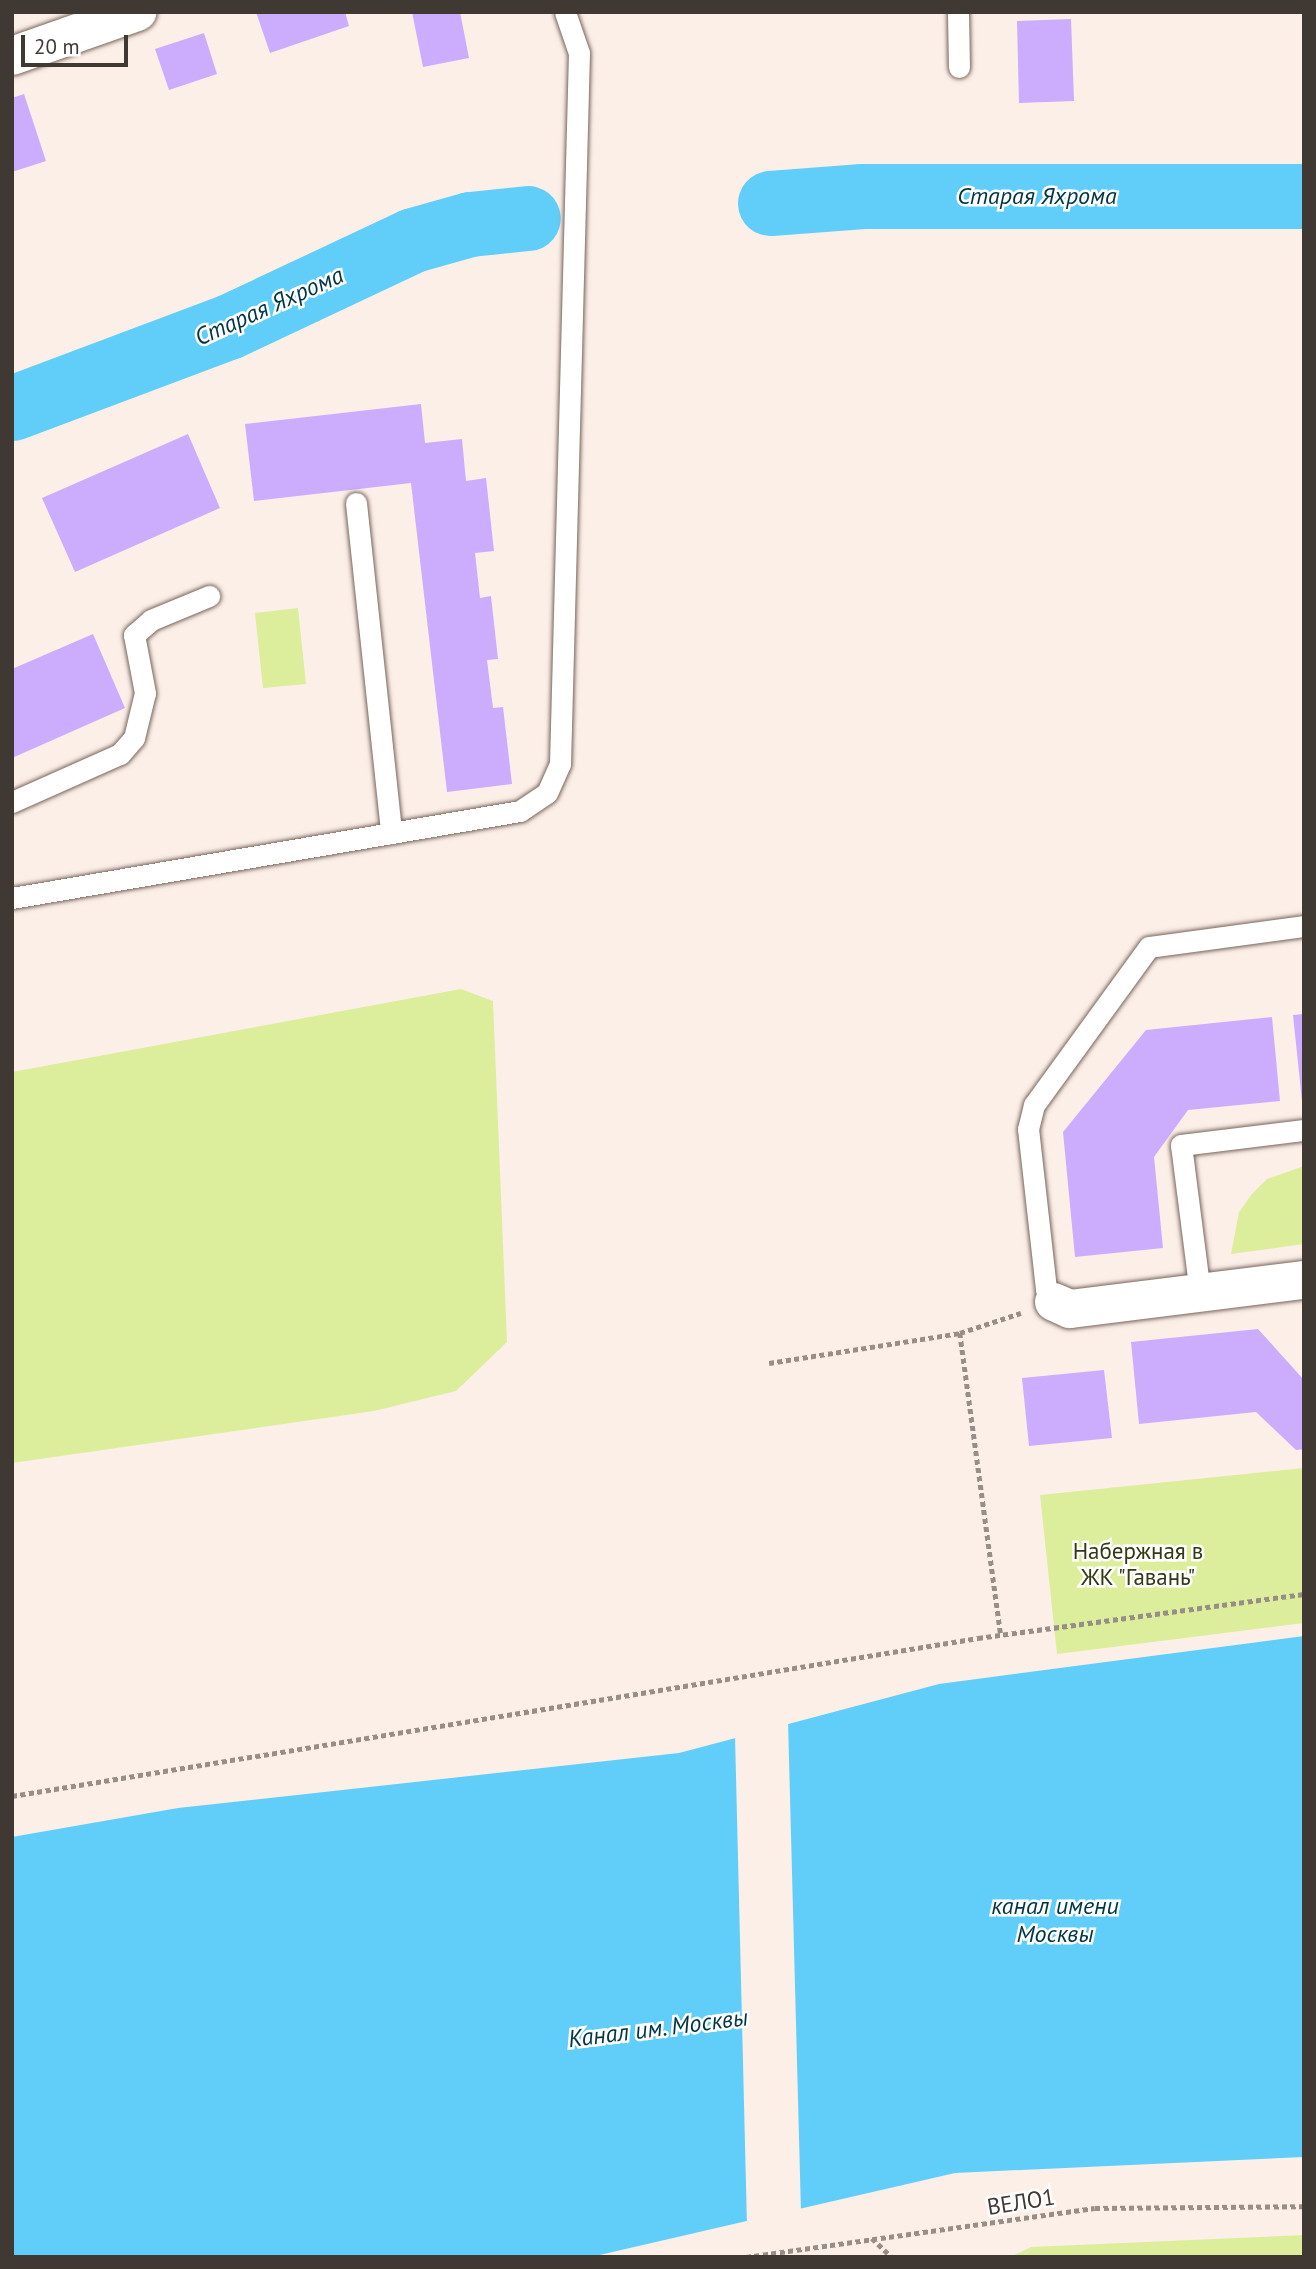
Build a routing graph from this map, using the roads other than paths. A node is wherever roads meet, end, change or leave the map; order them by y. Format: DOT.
graph roads {
  1 [pos="137,12"];
  2 [pos="565,12"];
  3 [pos="958,12"];
  4 [pos="12,56"];
  5 [pos="959,67"];
  6 [pos="356,503"];
  7 [pos="209,596"];
  8 [pos="12,802"];
  9 [pos="391,833"];
  10 [pos="12,898"];
  11 [pos="1304,926"];
  12 [pos="1304,1130"];
  13 [pos="1304,1280"];
  14 [pos="1200,1293"];
  15 [pos="1054,1302"];
  1 -- 4 [label="street"];
  2 -- 9 [label="lane"];
  3 -- 5 [label="lane"];
  6 -- 9 [label="lane"];
  7 -- 8 [label="lane"];
  9 -- 10 [label="lane"];
  11 -- 15 [label="lane"];
  12 -- 14 [label="lane"];
  13 -- 14 [label="street"];
  14 -- 15 [label="street"];
}
